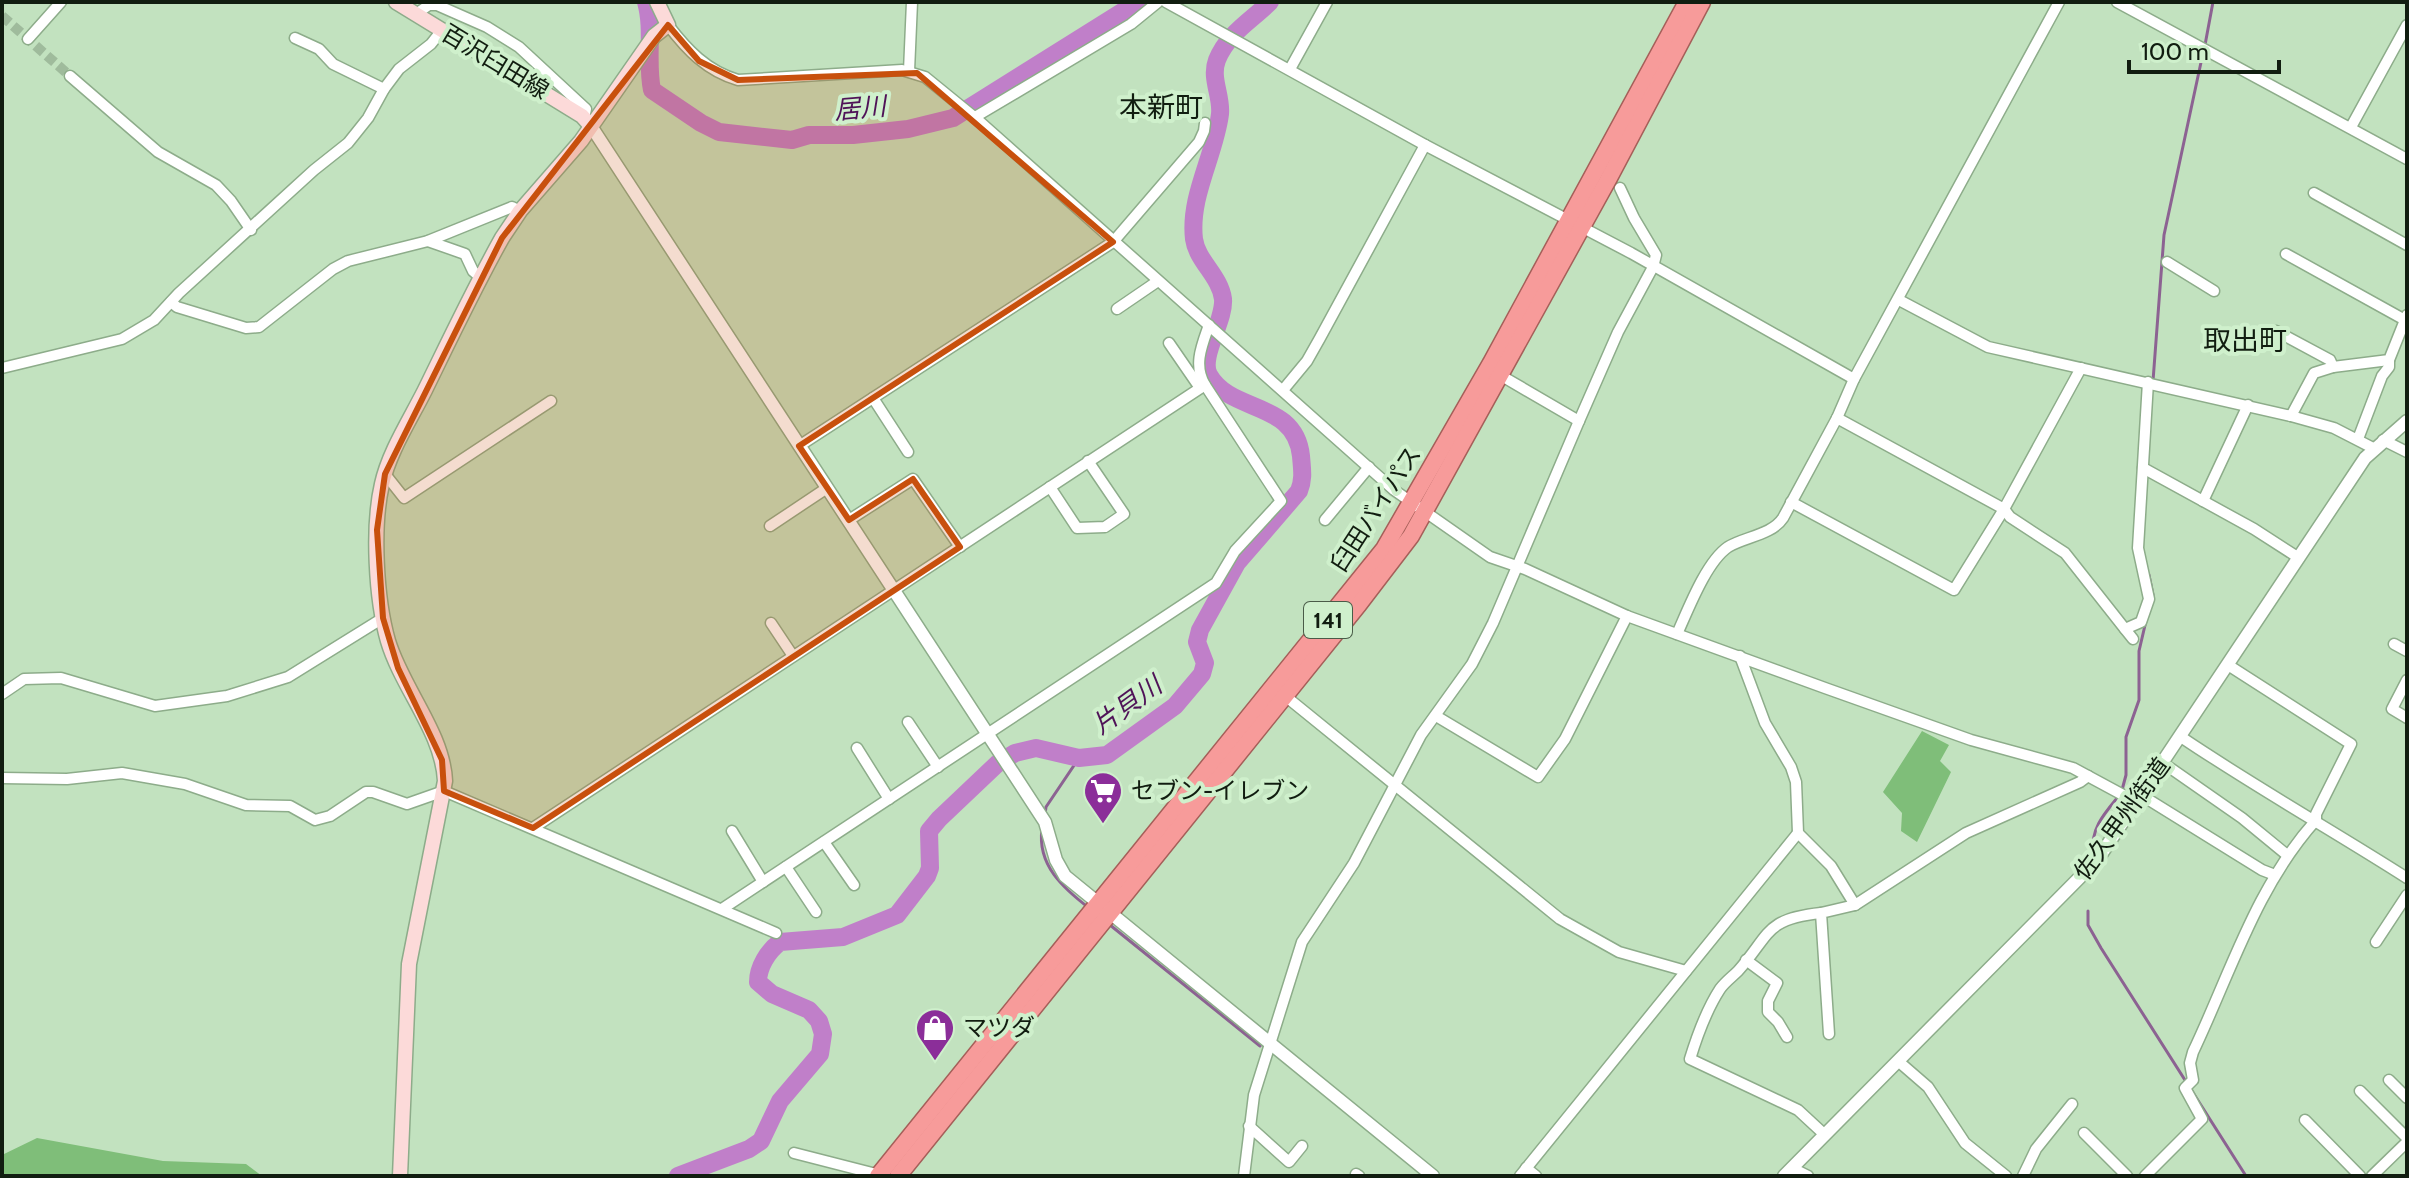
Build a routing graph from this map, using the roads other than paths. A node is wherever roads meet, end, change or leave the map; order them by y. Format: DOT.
graph roads {
  1 [pos="61,2"];
  2 [pos="396,2"];
  3 [pos="657,2"];
  4 [pos="912,2"];
  5 [pos="1158,2"];
  6 [pos="1166,2"];
  7 [pos="1327,2"];
  8 [pos="1687,2"];
  9 [pos="1702,2"];
  10 [pos="2059,2"];
  11 [pos="2117,2"];
  12 [pos="416,14"];
  13 [pos="668,25"];
  14 [pos="2407,25"];
  15 [pos="442,30"];
  16 [pos="295,38"];
  17 [pos="28,39"];
  18 [pos="1290,69"];
  19 [pos="909,71"];
  20 [pos="70,76"];
  21 [pos="384,89"];
  22 [pos="969,113"];
  23 [pos="588,122"];
  24 [pos="1205,123"];
  25 [pos="2351,127"];
  26 [pos="1425,145"];
  27 [pos="2407,159"];
  28 [pos="1620,188"];
  29 [pos="2314,193"];
  30 [pos="520,211"];
  31 [pos="1575,223"];
  32 [pos="251,230"];
  33 [pos="428,241"];
  34 [pos="1113,242"];
  35 [pos="2407,245"];
  36 [pos="2286,254"];
  37 [pos="2167,262"];
  38 [pos="1653,267"];
  39 [pos="481,278"];
  40 [pos="1158,281"];
  41 [pos="2214,291"];
  42 [pos="1899,300"];
  43 [pos="171,302"];
  44 [pos="1117,309"];
  45 [pos="2406,318"];
  46 [pos="1210,326"];
  47 [pos="2276,331"];
  48 [pos="1169,343"];
  49 [pos="2389,360"];
  50 [pos="2333,367"];
  51 [pos="2,368"];
  52 [pos="2081,368"];
  53 [pos="1500,375"];
  54 [pos="1854,379"];
  55 [pos="2151,383"];
  56 [pos="1202,386"];
  57 [pos="1283,390"];
  58 [pos="873,398"];
  59 [pos="551,401"];
  60 [pos="2248,405"];
  61 [pos="2291,416"];
  62 [pos="1837,418"];
  63 [pos="1579,421"];
  64 [pos="2407,421"];
  65 [pos="2358,439"];
  66 [pos="2378,444"];
  67 [pos="799,446"];
  68 [pos="908,452"];
  69 [pos="2407,452"];
  70 [pos="1088,461"];
  71 [pos="1369,467"];
  72 [pos="2145,469"];
  73 [pos="385,474"];
  74 [pos="1050,487"];
  75 [pos="827,488"];
  76 [pos="2203,501"];
  77 [pos="1791,502"];
  78 [pos="1418,508"];
  79 [pos="2004,509"];
  80 [pos="849,520"];
  81 [pos="1325,520"];
  82 [pos="770,526"];
  83 [pos="960,547"];
  84 [pos="2299,558"];
  85 [pos="1515,566"];
  86 [pos="894,590"];
  87 [pos="1627,616"];
  88 [pos="383,618"];
  89 [pos="771,623"];
  90 [pos="2125,629"];
  91 [pos="1677,634"];
  92 [pos="2133,639"];
  93 [pos="2394,644"];
  94 [pos="2407,651"];
  95 [pos="793,656"];
  96 [pos="1740,656"];
  97 [pos="2228,665"];
  98 [pos="2407,680"];
  99 [pos="2,694"];
  100 [pos="1284,695"];
  101 [pos="1436,716"];
  102 [pos="2407,718"];
  103 [pos="908,722"];
  104 [pos="988,734"];
  105 [pos="2181,737"];
  106 [pos="857,748"];
  107 [pos="2163,763"];
  108 [pos="938,767"];
  109 [pos="2088,776"];
  110 [pos="2,778"];
  111 [pos="1394,786"];
  112 [pos="444,791"];
  113 [pos="889,799"];
  114 [pos="2138,799"];
  115 [pos="2316,820"];
  116 [pos="533,828"];
  117 [pos="732,831"];
  118 [pos="1798,833"];
  119 [pos="824,842"];
  120 [pos="2287,855"];
  121 [pos="786,867"];
  122 [pos="2275,875"];
  123 [pos="2407,878"];
  124 [pos="763,882"];
  125 [pos="854,885"];
  126 [pos="2407,895"];
  127 [pos="1855,905"];
  128 [pos="1103,908"];
  129 [pos="722,909"];
  130 [pos="816,912"];
  131 [pos="1821,913"];
  132 [pos="776,933"];
  133 [pos="2376,942"];
  134 [pos="1746,960"];
  135 [pos="1686,971"];
  136 [pos="1829,1034"];
  137 [pos="1787,1037"];
  138 [pos="1270,1044"];
  139 [pos="1898,1061"];
  140 [pos="2389,1080"];
  141 [pos="2360,1091"];
  142 [pos="2407,1098"];
  143 [pos="2072,1104"];
  144 [pos="2305,1120"];
  145 [pos="1249,1126"];
  146 [pos="2084,1133"];
  147 [pos="1825,1135"];
  148 [pos="2407,1140"];
  149 [pos="1302,1146"];
  150 [pos="794,1153"];
  151 [pos="1523,1172"];
  152 [pos="1788,1172"];
  153 [pos="881,1175"];
  154 [pos="400,1176"];
  155 [pos="898,1176"];
  156 [pos="1244,1176"];
  157 [pos="1433,1176"];
  158 [pos="1536,1176"];
  159 [pos="1808,1176"];
  160 [pos="2006,1176"];
  161 [pos="2023,1176"];
  162 [pos="2127,1176"];
  163 [pos="2145,1176"];
  164 [pos="2360,1176"];
  165 [pos="2372,1176"];
  1 -- 17 [label="street"];
  2 -- 12 [label="main road, 百沢臼田線"];
  3 -- 13 [label="main road"];
  4 -- 19 [label="street"];
  5 -- 22 [label="street"];
  6 -- 18 [label="street"];
  7 -- 18 [label="street"];
  8 -- 31 [label="highway, 臼田バイパス / 141"];
  9 -- 31 [label="highway, 臼田バイパス / 141"];
  10 -- 42 [label="street"];
  11 -- 25 [label="street"];
  12 -- 15 [label="main road, 百沢臼田線"];
  12 -- 23 [label="street"];
  13 -- 19 [label="street"];
  13 -- 23 [label="main road"];
  14 -- 25 [label="street"];
  15 -- 21 [label="street"];
  15 -- 23 [label="main road, 百沢臼田線"];
  16 -- 21 [label="street"];
  18 -- 26 [label="street"];
  19 -- 22 [label="street"];
  20 -- 32 [label="street"];
  21 -- 32 [label="street"];
  22 -- 34 [label="street"];
  23 -- 30 [label="main road"];
  23 -- 67 [label="street"];
  24 -- 34 [label="street"];
  25 -- 27 [label="street"];
  26 -- 31 [label="street"];
  26 -- 57 [label="street"];
  28 -- 38 [label="street"];
  29 -- 35 [label="street"];
  30 -- 33 [label="street"];
  30 -- 39 [label="main road"];
  31 -- 38 [label="street"];
  31 -- 53 [label="highway, 臼田バイパス / 141"];
  31 -- 78 [label="highway, 臼田バイパス / 141"];
  32 -- 43 [label="street"];
  33 -- 39 [label="street"];
  33 -- 43 [label="street"];
  34 -- 40 [label="street"];
  34 -- 58 [label="street"];
  36 -- 45 [label="street"];
  37 -- 41 [label="street"];
  38 -- 54 [label="street"];
  38 -- 63 [label="street"];
  39 -- 73 [label="main road"];
  40 -- 44 [label="street"];
  40 -- 46 [label="street"];
  42 -- 52 [label="street"];
  42 -- 54 [label="street"];
  43 -- 51 [label="street"];
  45 -- 49 [label="street"];
  46 -- 56 [label="street"];
  46 -- 57 [label="street"];
  47 -- 50 [label="street"];
  48 -- 56 [label="street"];
  49 -- 50 [label="street"];
  49 -- 65 [label="street"];
  50 -- 61 [label="street"];
  52 -- 55 [label="street"];
  52 -- 79 [label="street"];
  53 -- 63 [label="street"];
  53 -- 78 [label="highway, 臼田バイパス / 141"];
  54 -- 62 [label="street"];
  55 -- 60 [label="street"];
  55 -- 72 [label="street"];
  56 -- 70 [label="street"];
  56 -- 104 [label="street"];
  57 -- 71 [label="street"];
  58 -- 67 [label="street"];
  58 -- 68 [label="street"];
  59 -- 73 [label="street"];
  60 -- 61 [label="street"];
  60 -- 76 [label="street"];
  61 -- 65 [label="street"];
  62 -- 77 [label="street"];
  62 -- 79 [label="street"];
  63 -- 85 [label="street"];
  64 -- 66 [label="street, 佐久甲州街道"];
  65 -- 66 [label="street"];
  66 -- 69 [label="street"];
  66 -- 84 [label="street, 佐久甲州街道"];
  67 -- 75 [label="street"];
  70 -- 74 [label="street"];
  70 -- 74 [label="street"];
  71 -- 78 [label="street"];
  71 -- 81 [label="street"];
  72 -- 76 [label="street"];
  72 -- 90 [label="street"];
  73 -- 88 [label="main road"];
  74 -- 83 [label="street"];
  75 -- 80 [label="street"];
  75 -- 82 [label="street"];
  76 -- 84 [label="street"];
  77 -- 79 [label="street"];
  77 -- 91 [label="street"];
  78 -- 85 [label="street"];
  78 -- 100 [label="highway, 臼田バイパス / 141"];
  78 -- 128 [label="highway, 臼田バイパス / 141"];
  79 -- 90 [label="street"];
  80 -- 83 [label="street"];
  80 -- 86 [label="street"];
  83 -- 86 [label="street"];
  84 -- 97 [label="street, 佐久甲州街道"];
  85 -- 87 [label="street"];
  85 -- 101 [label="street"];
  86 -- 95 [label="street"];
  86 -- 104 [label="street"];
  87 -- 91 [label="street"];
  87 -- 101 [label="street"];
  88 -- 99 [label="street"];
  88 -- 112 [label="main road"];
  89 -- 95 [label="street"];
  90 -- 92 [label="street"];
  91 -- 96 [label="street"];
  93 -- 94 [label="street"];
  95 -- 116 [label="street"];
  96 -- 109 [label="street"];
  96 -- 118 [label="street"];
  97 -- 105 [label="street, 佐久甲州街道"];
  97 -- 115 [label="street"];
  98 -- 102 [label="street"];
  100 -- 111 [label="street"];
  100 -- 128 [label="highway, 臼田バイパス / 141"];
  101 -- 111 [label="street"];
  103 -- 108 [label="street"];
  104 -- 108 [label="street"];
  104 -- 128 [label="street"];
  105 -- 107 [label="street, 佐久甲州街道"];
  105 -- 115 [label="street"];
  106 -- 113 [label="street"];
  107 -- 114 [label="street, 佐久甲州街道"];
  107 -- 120 [label="street"];
  108 -- 113 [label="street"];
  109 -- 114 [label="street"];
  109 -- 127 [label="street"];
  110 -- 112 [label="street"];
  111 -- 135 [label="street"];
  111 -- 138 [label="street"];
  112 -- 116 [label="street"];
  112 -- 154 [label="main road"];
  113 -- 119 [label="street"];
  114 -- 122 [label="street"];
  114 -- 139 [label="street, 佐久甲州街道"];
  115 -- 120 [label="street"];
  115 -- 123 [label="street"];
  116 -- 129 [label="street"];
  117 -- 124 [label="street"];
  118 -- 127 [label="street"];
  118 -- 135 [label="street"];
  119 -- 121 [label="street"];
  119 -- 125 [label="street"];
  120 -- 122 [label="street"];
  121 -- 124 [label="street"];
  121 -- 130 [label="street"];
  122 -- 163 [label="street"];
  124 -- 129 [label="street"];
  126 -- 133 [label="street"];
  127 -- 131 [label="street"];
  128 -- 138 [label="street"];
  128 -- 153 [label="highway, 臼田バイパス / 141"];
  128 -- 155 [label="highway, 臼田バイパス / 141"];
  129 -- 132 [label="street"];
  131 -- 134 [label="street"];
  131 -- 136 [label="street"];
  134 -- 137 [label="street"];
  134 -- 147 [label="street"];
  135 -- 151 [label="street"];
  138 -- 145 [label="street"];
  138 -- 157 [label="street"];
  139 -- 147 [label="street, 佐久甲州街道"];
  139 -- 160 [label="street"];
  140 -- 142 [label="street"];
  141 -- 148 [label="street"];
  143 -- 161 [label="street"];
  144 -- 164 [label="street"];
  145 -- 149 [label="street"];
  145 -- 156 [label="street"];
  146 -- 162 [label="street"];
  147 -- 152 [label="street, 佐久甲州街道"];
  148 -- 165 [label="street"];
  150 -- 153 [label="street"];
  151 -- 158 [label="street"];
  152 -- 159 [label="street"];
}
